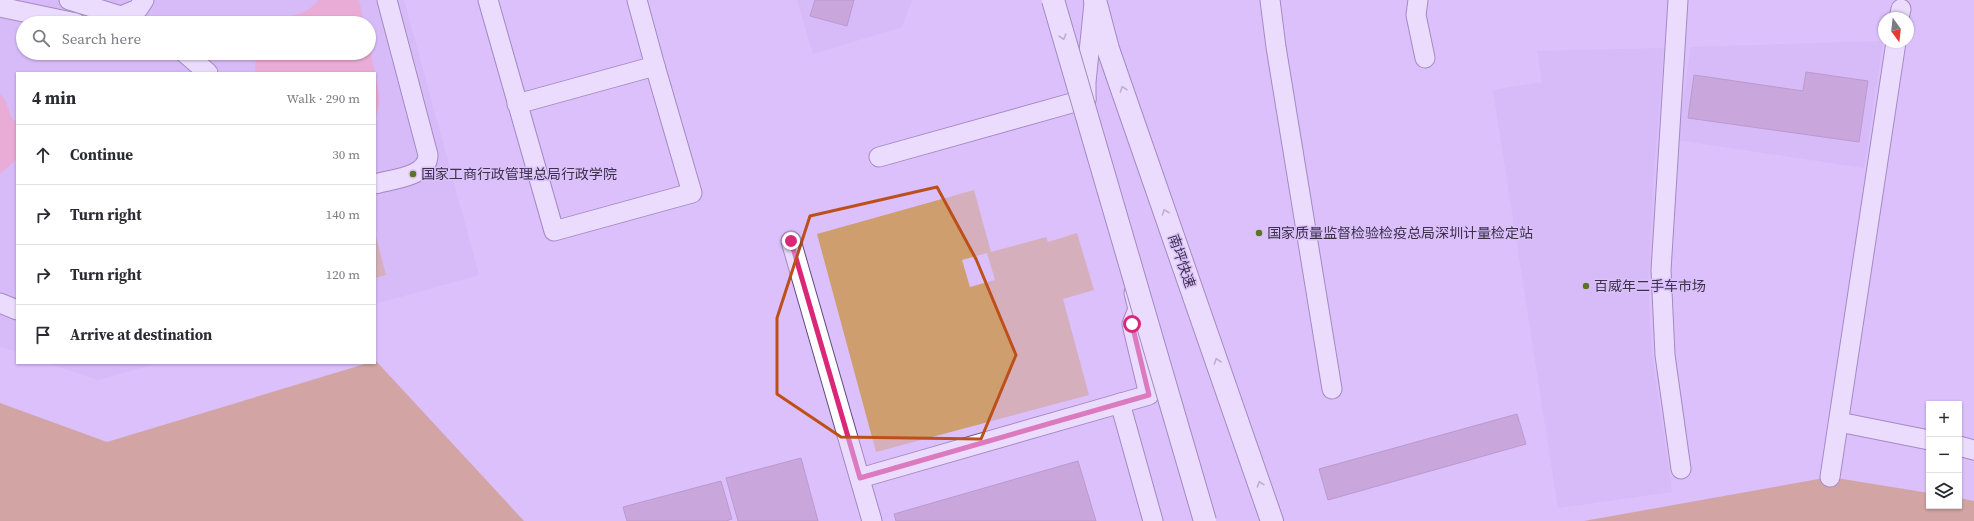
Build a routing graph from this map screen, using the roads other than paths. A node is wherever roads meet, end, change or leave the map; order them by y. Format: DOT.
graph roads {
  1 [pos="69,0"];
  2 [pos="144,0"];
  3 [pos="387,0"];
  4 [pos="488,0"];
  5 [pos="637,0"];
  6 [pos="1053,0"];
  7 [pos="1095,0"];
  8 [pos="1270,0"];
  9 [pos="1418,0"];
  10 [pos="1678,0"];
  11 [pos="0,7"];
  12 [pos="43,16"];
  13 [pos="1895,48"];
  14 [pos="1425,58"];
  15 [pos="193,60"];
  16 [pos="655,66"];
  17 [pos="207,72"];
  18 [pos="1086,100"];
  19 [pos="517,104"];
  20 [pos="879,157"];
  21 [pos="376,184"];
  22 [pos="791,241"];
  23 [pos="0,303"];
  24 [pos="1138,309"];
  25 [pos="16,310"];
  26 [pos="1332,389"];
  27 [pos="1120,403"];
  28 [pos="1838,422"];
  29 [pos="1926,439"];
  30 [pos="1962,447"];
  31 [pos="1974,450"];
  32 [pos="1681,469"];
  33 [pos="1830,476"];
  34 [pos="860,478"];
  35 [pos="872,521"];
  36 [pos="1153,521"];
  37 [pos="1198,521"];
  38 [pos="1205,521"];
  39 [pos="1272,521"];
  1 -- 2 [label="street"];
  3 -- 21 [label="street"];
  4 -- 19 [label="street"];
  5 -- 16 [label="street"];
  6 -- 38 [label="highway, one-way, bridge"];
  7 -- 18 [label="street"];
  39 -- 7 [label="highway, 南坪快速, one-way"];
  8 -- 26 [label="street"];
  9 -- 14 [label="street"];
  10 -- 32 [label="street"];
  11 -- 12 [label="street"];
  13 -- 28 [label="street"];
  15 -- 17 [label="street"];
  16 -- 19 [label="street"];
  16 -- 19 [label="street"];
  18 -- 20 [label="street"];
  18 -- 24 [label="street"];
  22 -- 34 [label="street"];
  23 -- 25 [label="street"];
  24 -- 27 [label="street"];
  24 -- 37 [label="street"];
  27 -- 34 [label="street"];
  27 -- 36 [label="street"];
  28 -- 29 [label="street"];
  28 -- 33 [label="street"];
  30 -- 31 [label="street"];
  34 -- 35 [label="street"];
}
